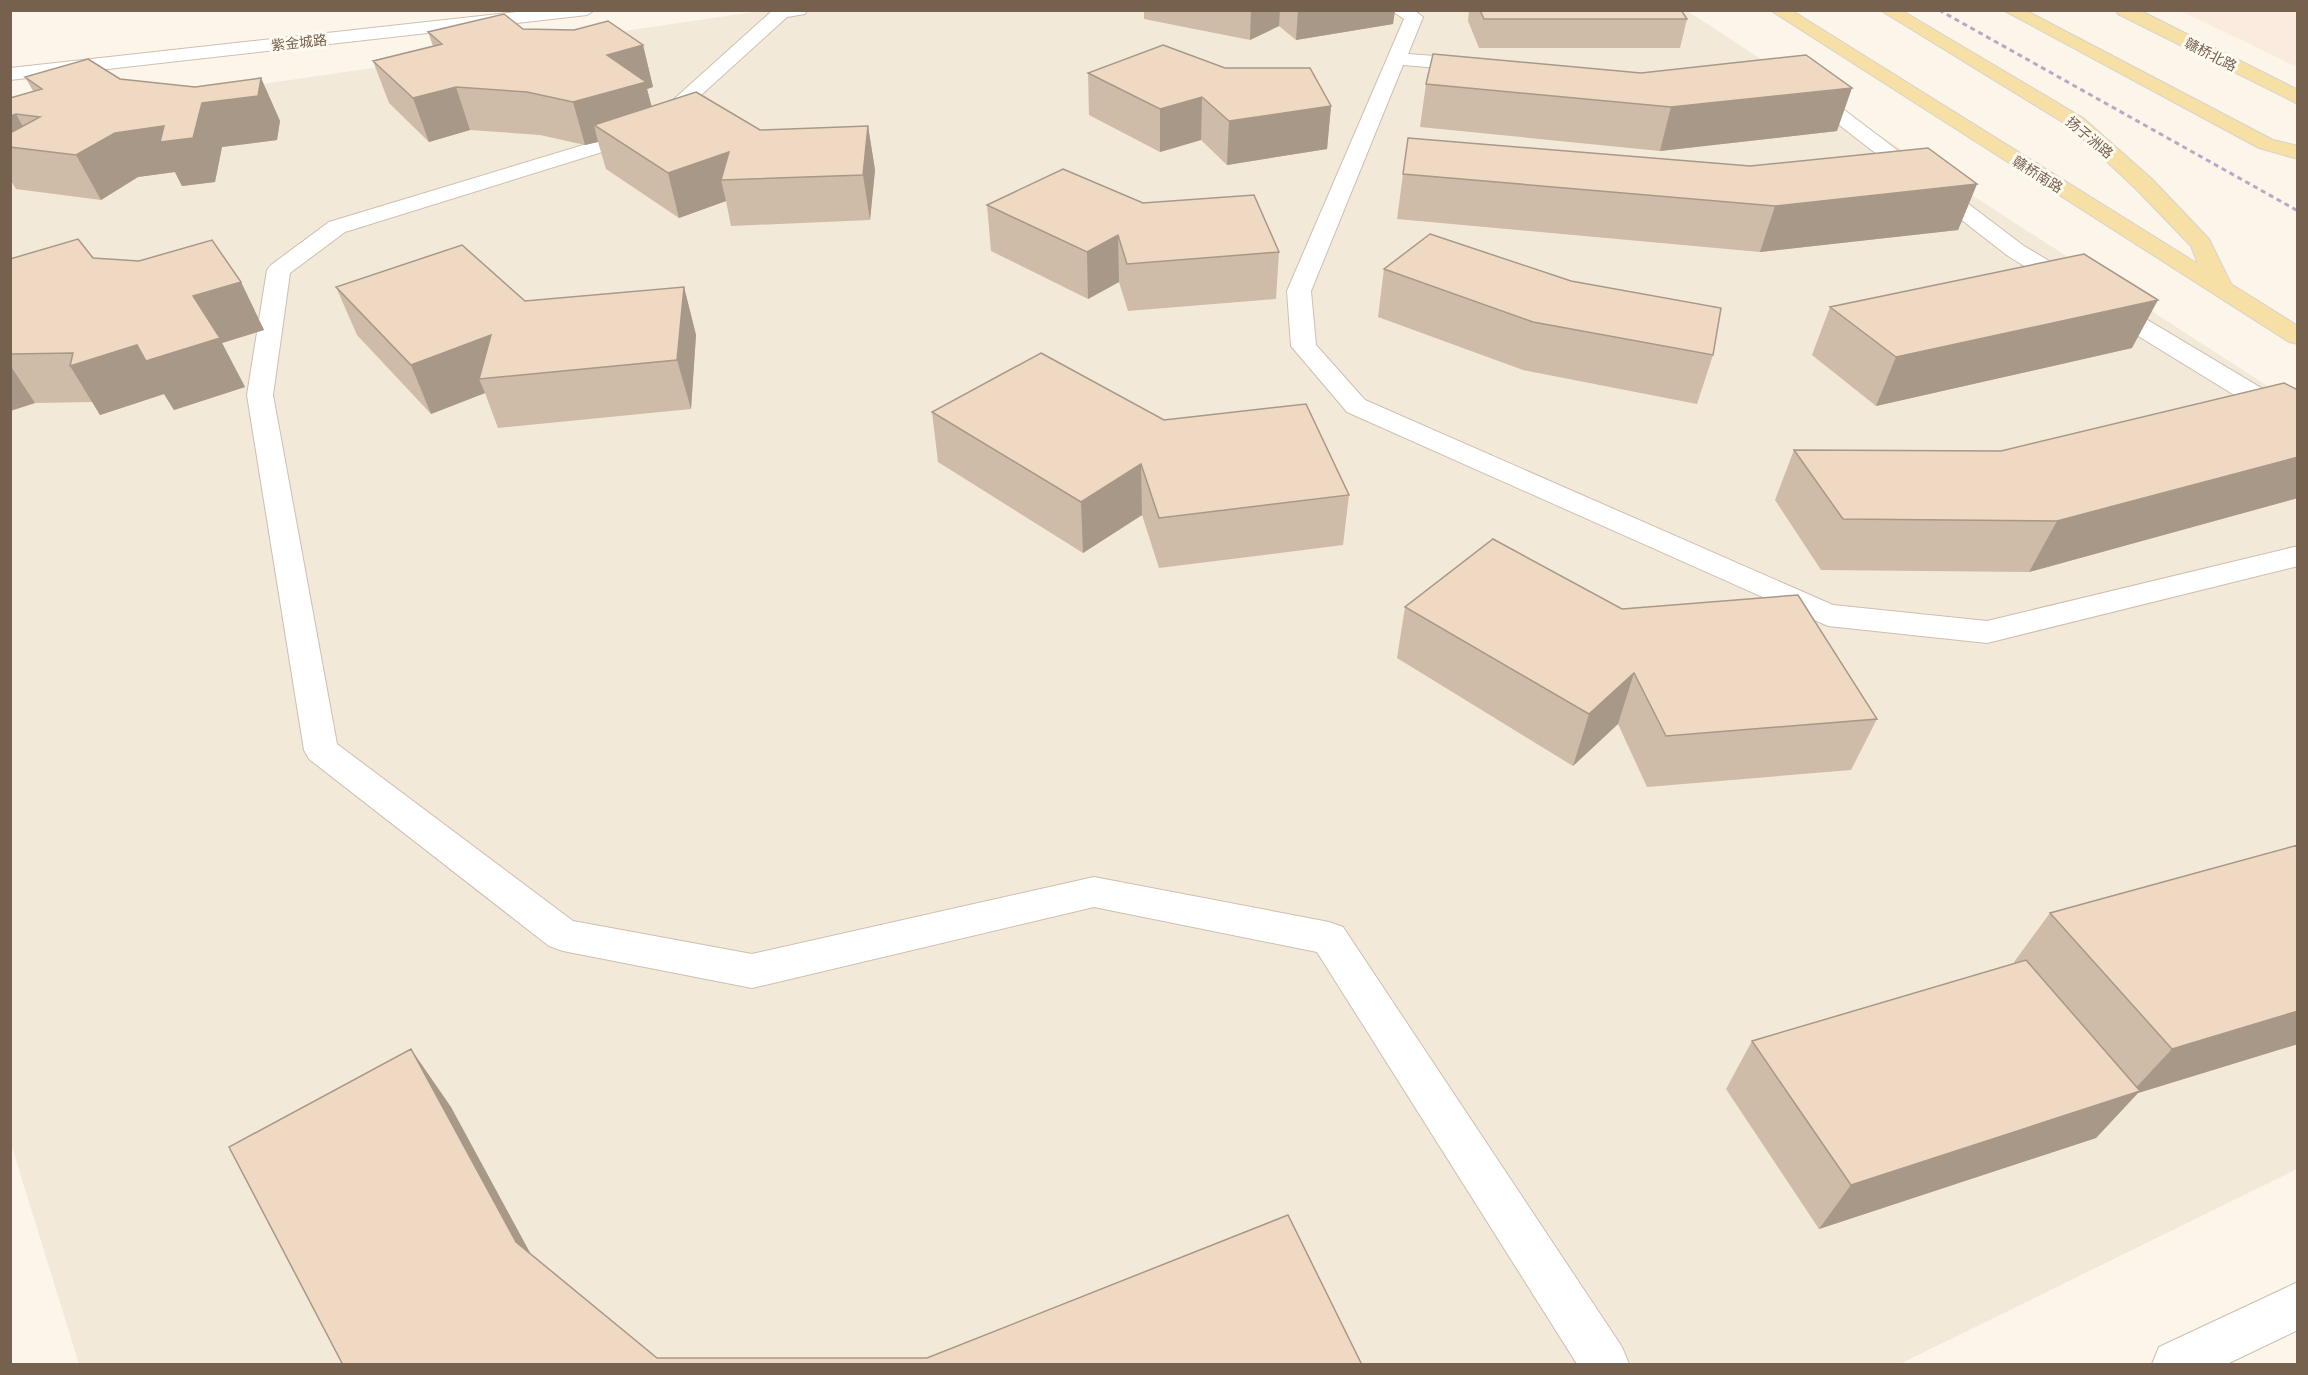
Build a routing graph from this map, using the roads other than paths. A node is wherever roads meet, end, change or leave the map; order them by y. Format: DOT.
graph roads {
  1 [pos="587,10"];
  2 [pos="799,10"];
  3 [pos="1399,10"];
  4 [pos="1778,10"];
  5 [pos="1888,10"];
  6 [pos="2011,10"];
  7 [pos="2124,10"];
  8 [pos="1396,59"];
  9 [pos="1500,68"];
  10 [pos="10,74"];
  11 [pos="1782,79"];
  12 [pos="2298,98"];
  13 [pos="2298,153"];
  14 [pos="2222,289"];
  15 [pos="2298,337"];
  16 [pos="2298,422"];
  17 [pos="2298,556"];
  18 [pos="2298,1305"];
  19 [pos="1605,1365"];
  20 [pos="2176,1365"];
  1 -- 10 [label="street, 紫金城路"];
  2 -- 19 [label="street"];
  3 -- 8 [label="street"];
  4 -- 14 [label="main road, 赣桥南路"];
  5 -- 14 [label="main road, 扬子洲路"];
  6 -- 13 [label="main road"];
  7 -- 12 [label="main road, 赣桥北路"];
  8 -- 9 [label="street"];
  8 -- 17 [label="street"];
  11 -- 16 [label="street"];
  14 -- 15 [label="main road, 赣桥南路"];
  18 -- 20 [label="street"];
}
